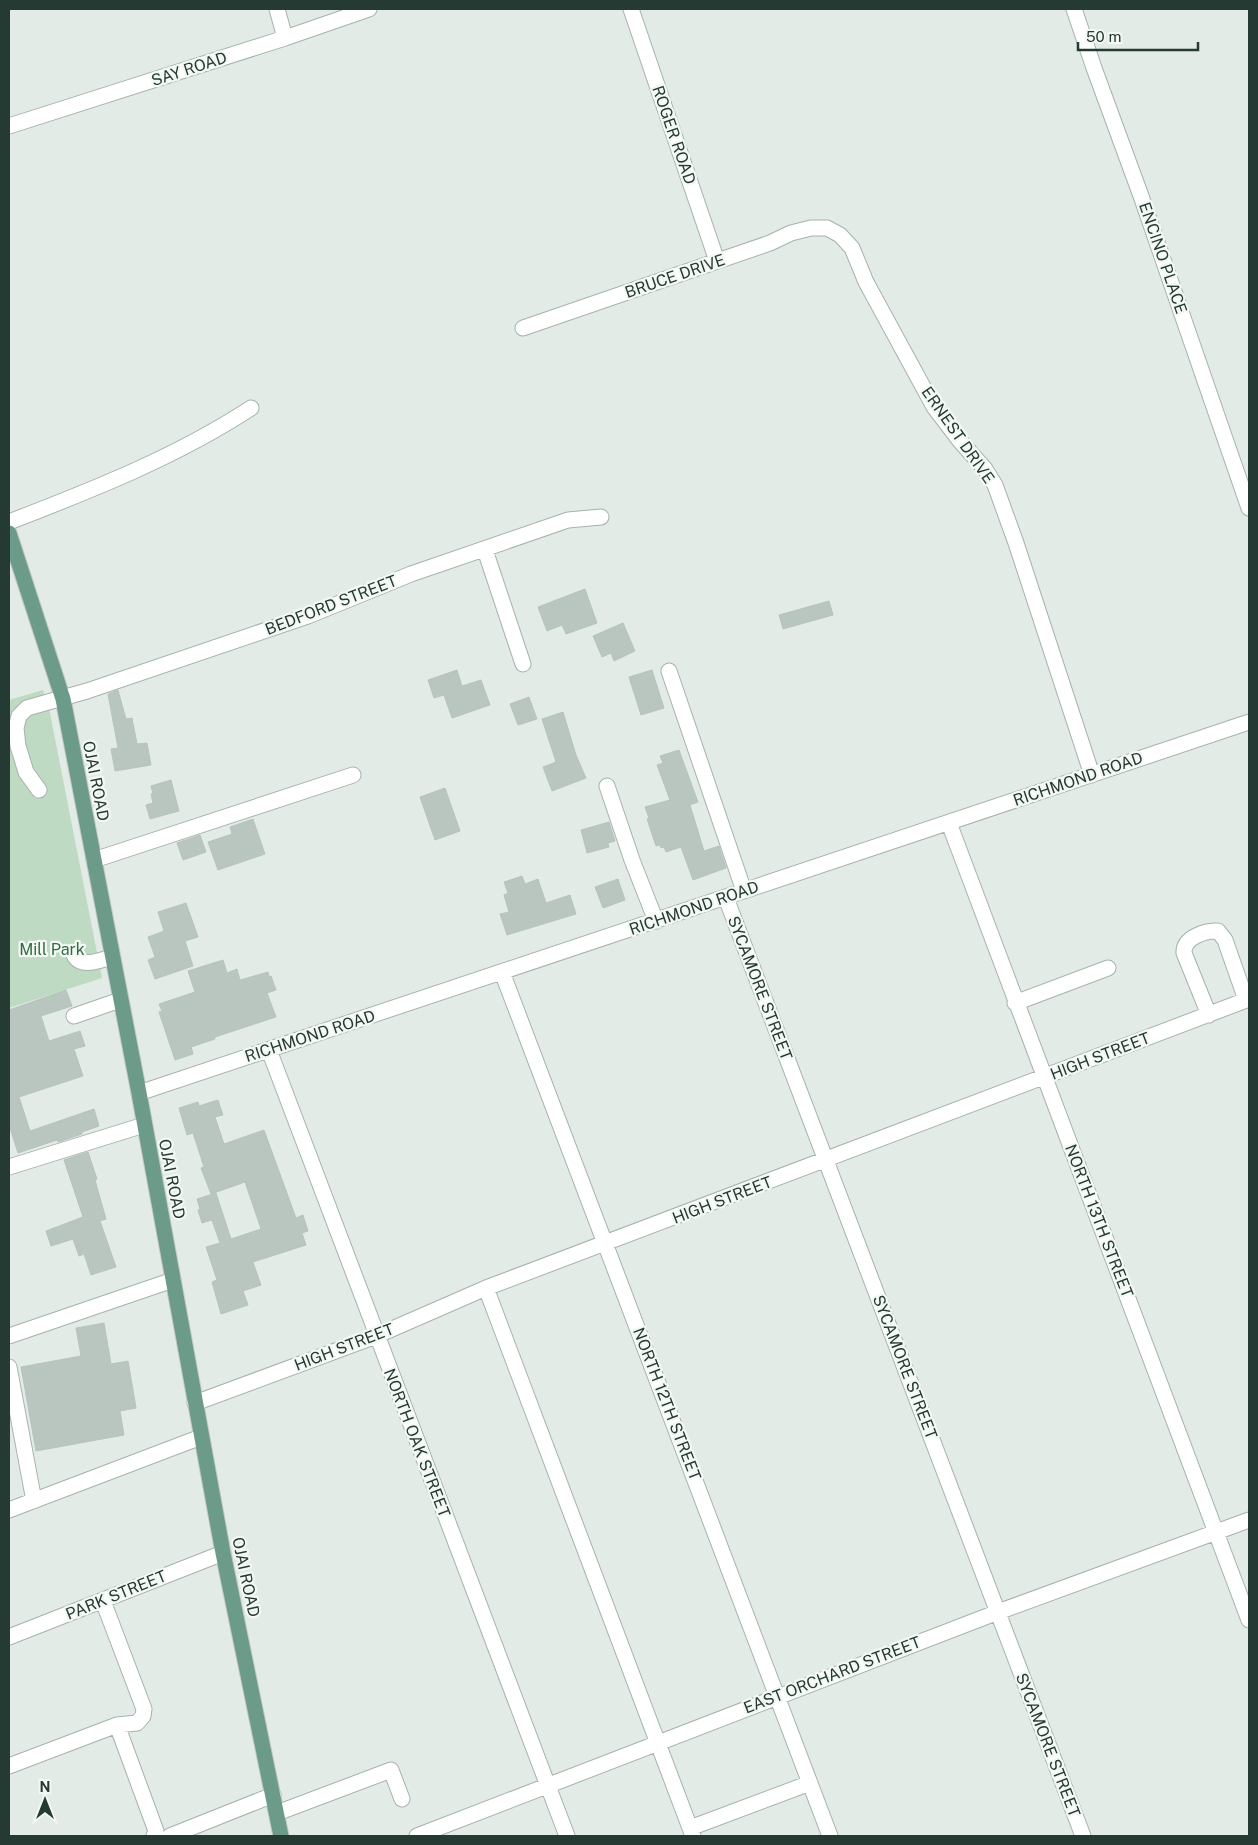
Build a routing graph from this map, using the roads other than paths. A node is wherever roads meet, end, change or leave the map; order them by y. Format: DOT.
graph roads {
  1 [pos="277,9"];
  2 [pos="369,9"];
  3 [pos="631,9"];
  4 [pos="1074,9"];
  5 [pos="286,38"];
  6 [pos="9,126"];
  7 [pos="827,228"];
  8 [pos="717,261"];
  9 [pos="523,328"];
  10 [pos="251,408"];
  11 [pos="1249,508"];
  12 [pos="601,517"];
  13 [pos="9,522"];
  14 [pos="9,533"];
  15 [pos="484,550"];
  16 [pos="523,664"];
  17 [pos="668,671"];
  18 [pos="62,699"];
  19 [pos="1249,722"];
  20 [pos="353,775"];
  21 [pos="1092,775"];
  22 [pos="607,786"];
  23 [pos="40,790"];
  24 [pos="949,823"];
  25 [pos="94,860"];
  26 [pos="744,891"];
  27 [pos="726,898"];
  28 [pos="656,921"];
  29 [pos="74,955"];
  30 [pos="112,957"];
  31 [pos="1108,968"];
  32 [pos="502,972"];
  33 [pos="120,1000"];
  34 [pos="1248,1000"];
  35 [pos="1016,1004"];
  36 [pos="74,1016"];
  37 [pos="1209,1016"];
  38 [pos="269,1050"];
  39 [pos="1044,1077"];
  40 [pos="139,1093"];
  41 [pos="144,1125"];
  42 [pos="826,1160"];
  43 [pos="9,1167"];
  44 [pos="606,1244"];
  45 [pos="172,1280"];
  46 [pos="486,1288"];
  47 [pos="9,1336"];
  48 [pos="376,1336"];
  49 [pos="9,1367"];
  50 [pos="195,1403"];
  51 [pos="201,1436"];
  52 [pos="34,1501"];
  53 [pos="9,1510"];
  54 [pos="1249,1520"];
  55 [pos="1217,1530"];
  56 [pos="223,1553"];
  57 [pos="103,1601"];
  58 [pos="998,1612"];
  59 [pos="1249,1620"];
  60 [pos="9,1637"];
  61 [pos="778,1696"];
  62 [pos="117,1725"];
  63 [pos="658,1742"];
  64 [pos="9,1766"];
  65 [pos="810,1783"];
  66 [pos="548,1786"];
  67 [pos="273,1795"];
  68 [pos="402,1799"];
  69 [pos="277,1813"];
  70 [pos="692,1832"];
  71 [pos="436,1833"];
  72 [pos="154,1836"];
  73 [pos="170,1836"];
  74 [pos="282,1836"];
  75 [pos="417,1836"];
  76 [pos="567,1836"];
  77 [pos="830,1836"];
  78 [pos="1082,1836"];
  1 -- 5 [label="street"];
  2 -- 5 [label="street, SAY ROAD"];
  3 -- 8 [label="street, ROGER ROAD"];
  4 -- 11 [label="street, ENCINO PLACE"];
  5 -- 6 [label="street, SAY ROAD"];
  7 -- 8 [label="street, BRUCE DRIVE"];
  7 -- 21 [label="street, ERNEST DRIVE"];
  8 -- 9 [label="street, BRUCE DRIVE"];
  10 -- 13 [label="street"];
  12 -- 15 [label="street, BEDFORD STREET"];
  14 -- 18 [label="main road, OJAI ROAD"];
  15 -- 16 [label="street"];
  15 -- 18 [label="street, BEDFORD STREET"];
  17 -- 26 [label="street"];
  18 -- 23 [label="street, BEDFORD STREET"];
  18 -- 25 [label="main road, OJAI ROAD"];
  19 -- 21 [label="street, RICHMOND ROAD"];
  20 -- 25 [label="street"];
  21 -- 24 [label="street, RICHMOND ROAD"];
  22 -- 28 [label="street"];
  24 -- 26 [label="street, RICHMOND ROAD"];
  24 -- 35 [label="street, NORTH 13TH STREET"];
  25 -- 30 [label="main road, OJAI ROAD"];
  26 -- 27 [label="street, RICHMOND ROAD"];
  27 -- 28 [label="street, RICHMOND ROAD"];
  27 -- 42 [label="street, SYCAMORE STREET"];
  28 -- 32 [label="street, RICHMOND ROAD"];
  29 -- 30 [label="street"];
  30 -- 33 [label="main road, OJAI ROAD"];
  31 -- 35 [label="street"];
  32 -- 38 [label="street, RICHMOND ROAD"];
  32 -- 44 [label="street, NORTH 12TH STREET"];
  33 -- 36 [label="street"];
  33 -- 40 [label="main road, OJAI ROAD"];
  34 -- 37 [label="street, HIGH STREET"];
  34 -- 37 [label="street"];
  35 -- 39 [label="street, NORTH 13TH STREET"];
  37 -- 39 [label="street, HIGH STREET"];
  38 -- 40 [label="street, RICHMOND ROAD"];
  38 -- 48 [label="street, NORTH OAK STREET"];
  39 -- 42 [label="street, HIGH STREET"];
  39 -- 55 [label="street, NORTH 13TH STREET"];
  40 -- 41 [label="main road, OJAI ROAD"];
  41 -- 43 [label="street"];
  41 -- 45 [label="main road, OJAI ROAD"];
  42 -- 44 [label="street, HIGH STREET"];
  42 -- 58 [label="street, SYCAMORE STREET"];
  44 -- 46 [label="street, HIGH STREET"];
  44 -- 61 [label="street, NORTH 12TH STREET"];
  45 -- 47 [label="street"];
  45 -- 50 [label="main road, OJAI ROAD"];
  46 -- 48 [label="street, HIGH STREET"];
  46 -- 63 [label="street"];
  48 -- 50 [label="street, HIGH STREET"];
  48 -- 66 [label="street, NORTH OAK STREET"];
  49 -- 52 [label="street"];
  50 -- 51 [label="main road, OJAI ROAD"];
  51 -- 52 [label="street"];
  51 -- 56 [label="main road, OJAI ROAD"];
  52 -- 53 [label="street"];
  54 -- 55 [label="street, EAST ORCHARD STREET"];
  55 -- 58 [label="street, EAST ORCHARD STREET"];
  55 -- 59 [label="street, NORTH 13TH STREET"];
  56 -- 57 [label="street, PARK STREET"];
  56 -- 67 [label="main road, OJAI ROAD"];
  57 -- 60 [label="street, PARK STREET"];
  57 -- 62 [label="street"];
  58 -- 61 [label="street, EAST ORCHARD STREET"];
  58 -- 78 [label="street, SYCAMORE STREET"];
  61 -- 63 [label="street, EAST ORCHARD STREET"];
  61 -- 65 [label="street, NORTH 12TH STREET"];
  62 -- 64 [label="street"];
  62 -- 72 [label="street"];
  63 -- 66 [label="street, EAST ORCHARD STREET"];
  63 -- 70 [label="street"];
  65 -- 70 [label="street"];
  65 -- 77 [label="street, NORTH 12TH STREET"];
  66 -- 71 [label="street, EAST ORCHARD STREET"];
  66 -- 76 [label="street, NORTH OAK STREET"];
  67 -- 69 [label="main road, OJAI ROAD"];
  67 -- 73 [label="street"];
  68 -- 69 [label="street"];
  69 -- 74 [label="main road, OJAI ROAD"];
  71 -- 75 [label="street, EAST ORCHARD STREET"];
}
